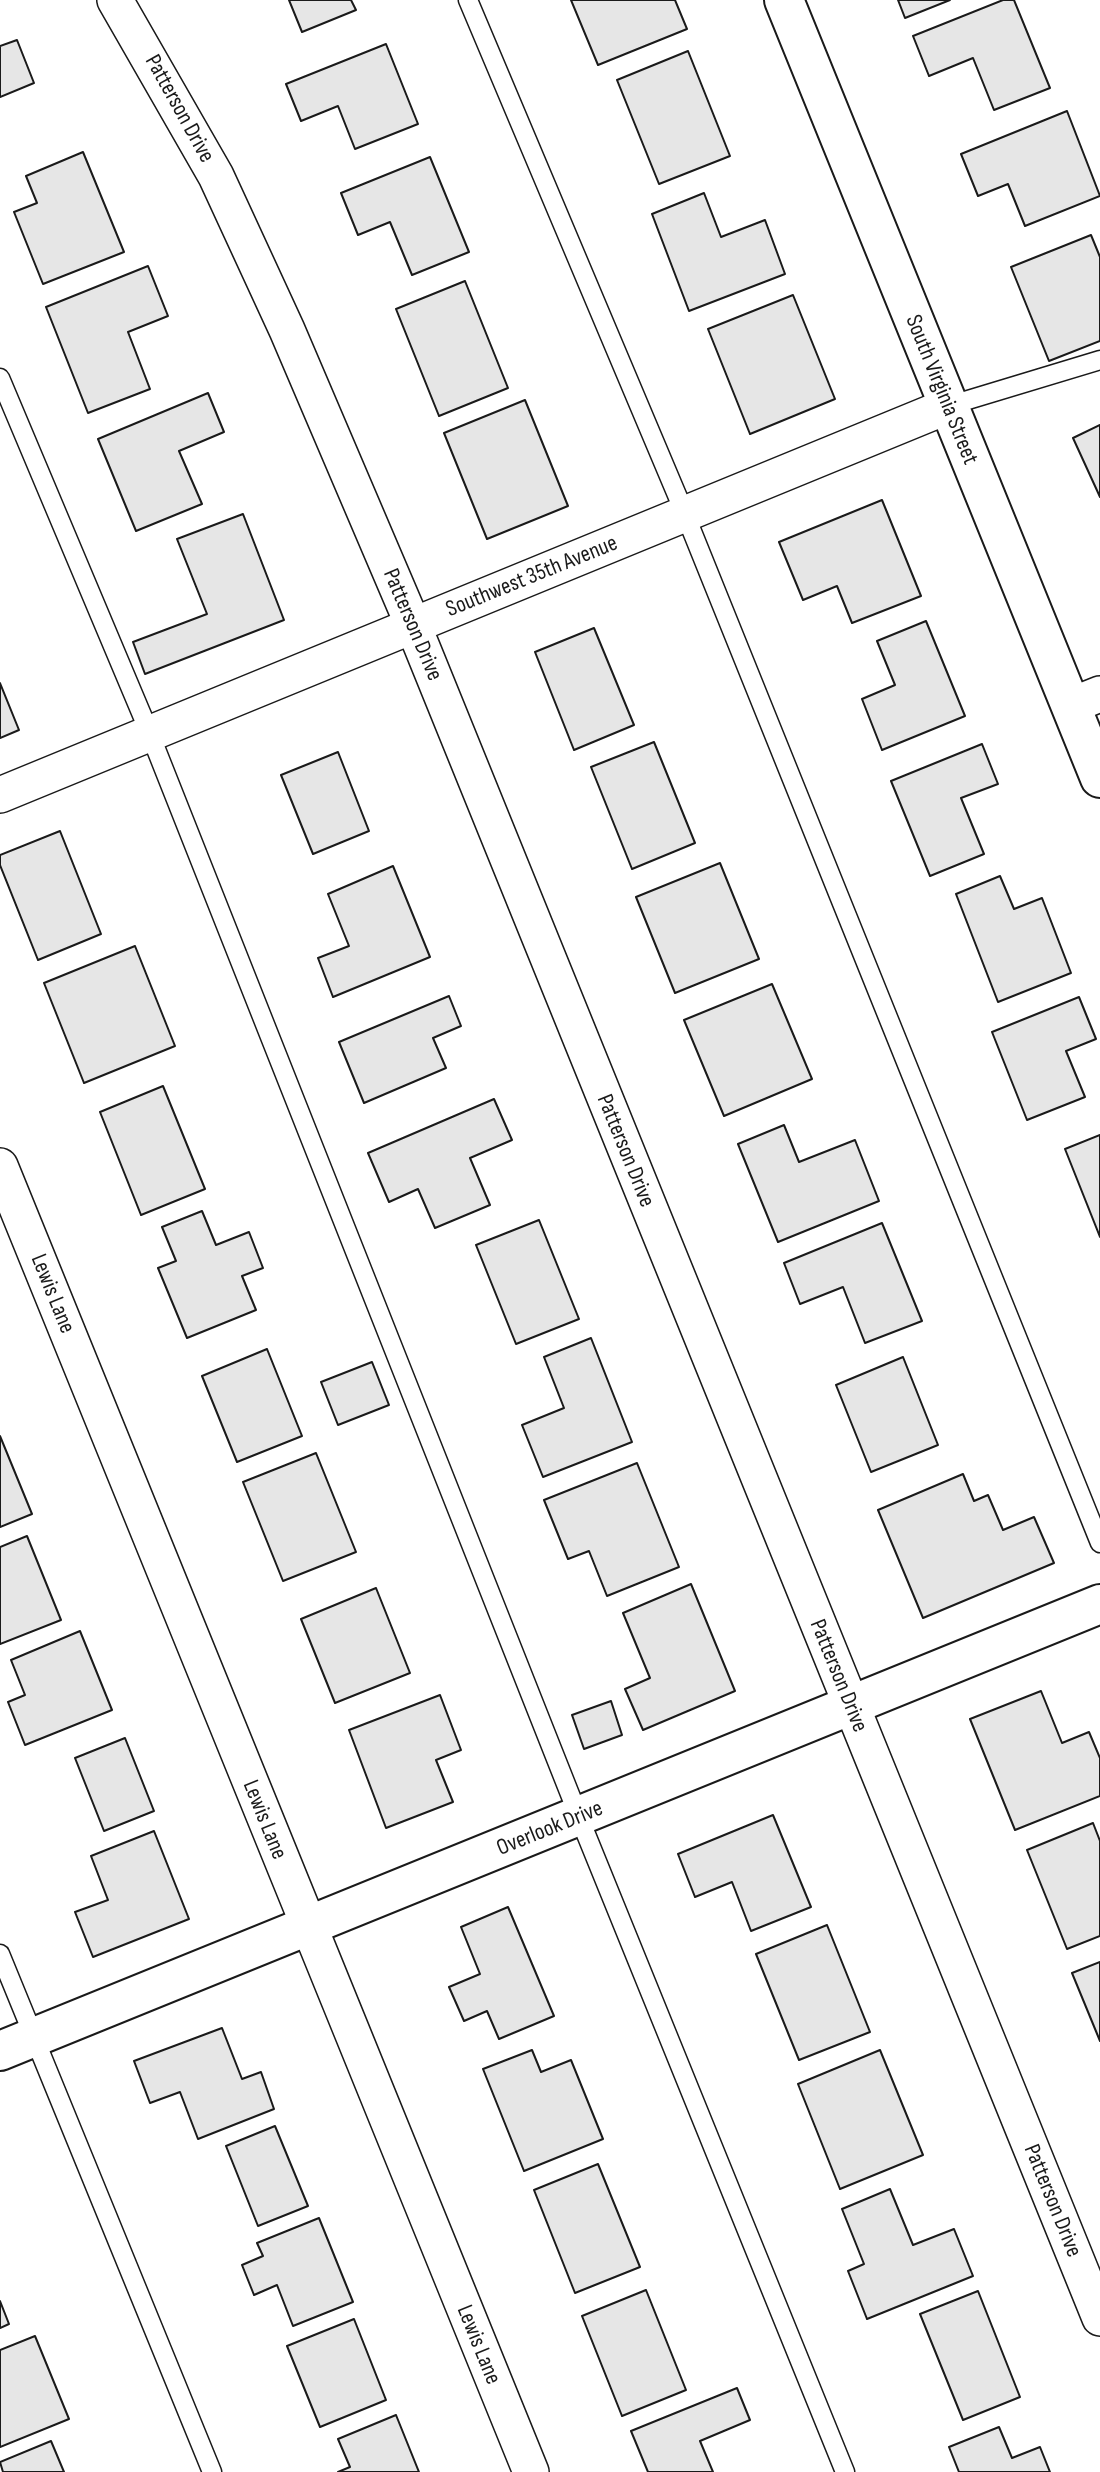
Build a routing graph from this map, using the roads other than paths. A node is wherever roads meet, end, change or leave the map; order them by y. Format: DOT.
graph roads {
  1 [pos="115,0"];
  2 [pos="468,0"];
  3 [pos="784,0"];
  4 [pos="1100,360"];
  5 [pos="0,378"];
  6 [pos="948,406"];
  7 [pos="684,514"];
  8 [pos="413,625"];
  9 [pos="1085,700"];
  10 [pos="150,734"];
  11 [pos="1100,779"];
  12 [pos="0,795"];
  13 [pos="0,1166"];
  14 [pos="1100,1543"];
  15 [pos="1100,1605"];
  16 [pos="850,1707"];
  17 [pos="579,1817"];
  18 [pos="308,1927"];
  19 [pos="0,1954"];
  20 [pos="17,2044"];
  21 [pos="1100,2318"];
  22 [pos="212,2472"];
  23 [pos="531,2472"];
  24 [pos="845,2472"];
  1 -- 8 [label="street, Patterson Drive"];
  2 -- 7 [label="lane"];
  3 -- 6 [label="street, South Virginia Street"];
  4 -- 6 [label="lane"];
  5 -- 10 [label="lane"];
  6 -- 7 [label="street, Southwest 35th Avenue"];
  6 -- 9 [label="street, South Virginia Street"];
  7 -- 8 [label="street, Southwest 35th Avenue"];
  7 -- 14 [label="lane"];
  8 -- 10 [label="street, Southwest 35th Avenue"];
  8 -- 16 [label="street, Patterson Drive"];
  9 -- 11 [label="street, South Virginia Street"];
  10 -- 12 [label="street, Southwest 35th Avenue"];
  10 -- 17 [label="lane"];
  13 -- 18 [label="street, Lewis Lane"];
  15 -- 16 [label="street, Overlook Drive"];
  16 -- 17 [label="street, Overlook Drive"];
  16 -- 21 [label="street, Patterson Drive"];
  17 -- 18 [label="street, Overlook Drive"];
  17 -- 24 [label="lane"];
  18 -- 20 [label="street, Overlook Drive"];
  18 -- 23 [label="street, Lewis Lane"];
  19 -- 20 [label="lane"];
  20 -- 22 [label="lane"];
}
